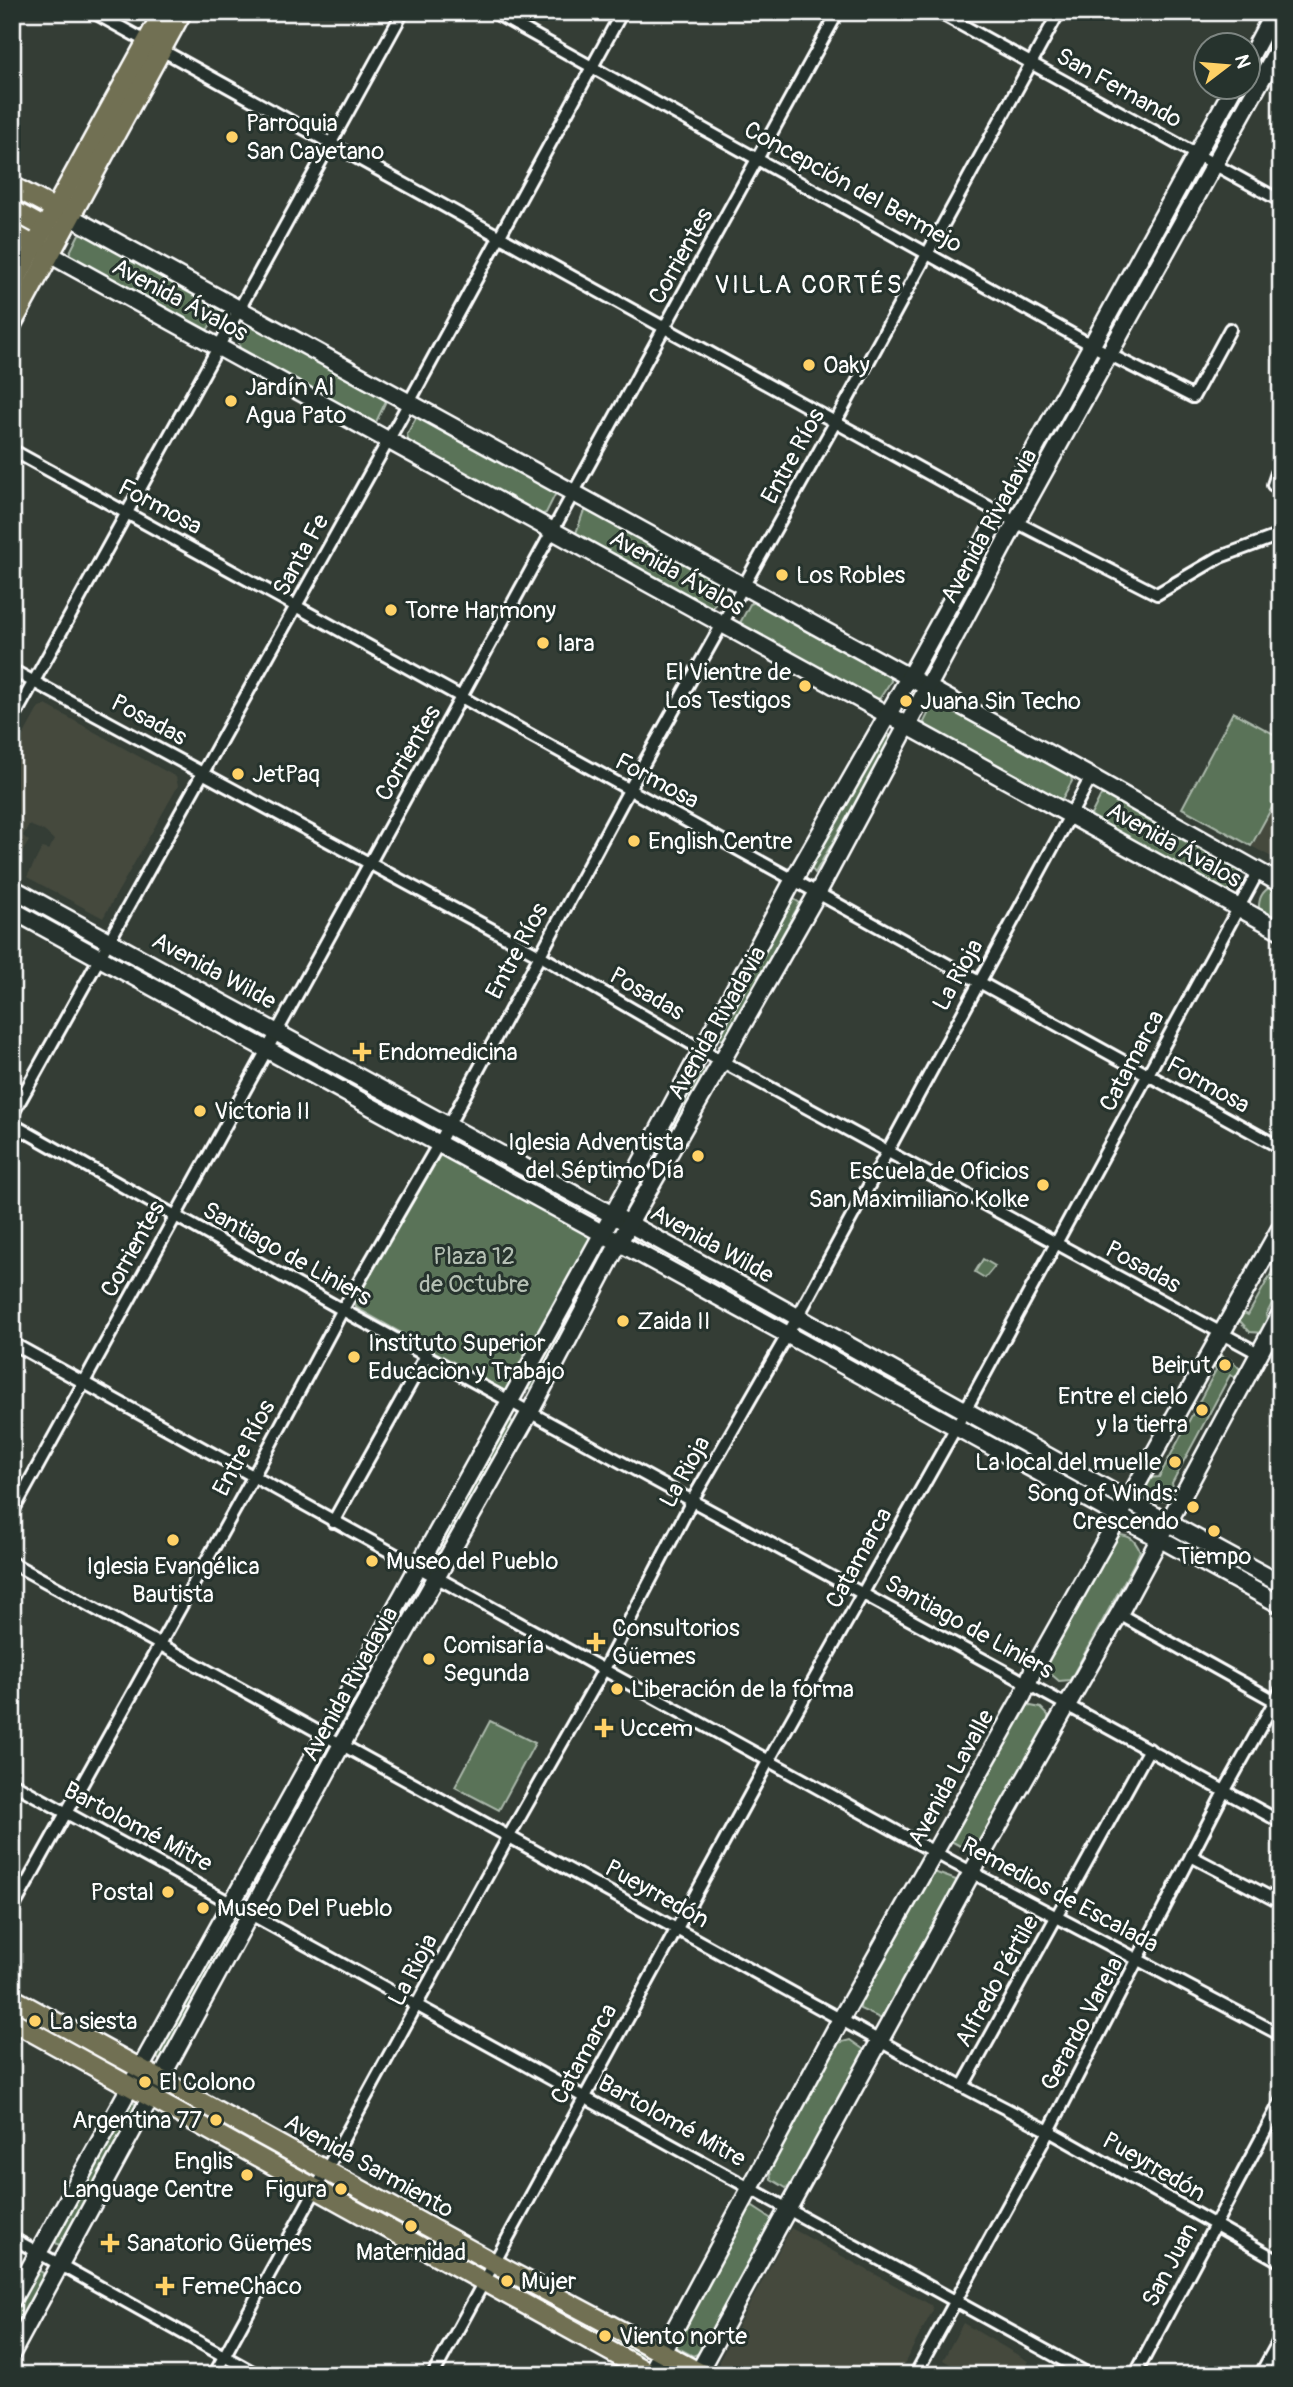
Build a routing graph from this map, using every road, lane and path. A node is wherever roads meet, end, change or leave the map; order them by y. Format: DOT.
graph roads {
  1 [pos="93,12"];
  2 [pos="163,12"];
  3 [pos="182,12"];
  4 [pos="403,12"];
  5 [pos="493,12"];
  6 [pos="622,12"];
  7 [pos="838,12"];
  8 [pos="938,12"];
  9 [pos="1059,12"];
  10 [pos="1274,12"];
  11 [pos="1262,35"];
  12 [pos="1281,44"];
  13 [pos="154,46"];
  14 [pos="1031,63"];
  15 [pos="592,67"];
  16 [pos="1225,102"];
  17 [pos="331,144"];
  18 [pos="1197,154"];
  19 [pos="759,158"];
  20 [pos="1215,164"];
  21 [pos="12,186"];
  22 [pos="1281,201"];
  23 [pos="12,210"];
  24 [pos="64,214"];
  25 [pos="46,228"];
  26 [pos="12,233"];
  27 [pos="500,235"];
  28 [pos="43,251"];
  29 [pos="927,253"];
  30 [pos="12,287"];
  31 [pos="240,311"];
  32 [pos="12,324"];
  33 [pos="665,327"];
  34 [pos="1230,329"];
  35 [pos="220,346"];
  36 [pos="1100,349"];
  37 [pos="408,402"];
  38 [pos="836,421"];
  39 [pos="388,441"];
  40 [pos="12,450"];
  41 [pos="1281,461"];
  42 [pos="1273,485"];
  43 [pos="575,493"];
  44 [pos="1000,512"];
  45 [pos="126,513"];
  46 [pos="1016,522"];
  47 [pos="555,532"];
  48 [pos="1277,536"];
  49 [pos="744,588"];
  50 [pos="297,605"];
  51 [pos="722,624"];
  52 [pos="12,670"];
  53 [pos="909,677"];
  54 [pos="33,682"];
  55 [pos="927,688"];
  56 [pos="463,699"];
  57 [pos="887,714"];
  58 [pos="12,721"];
  59 [pos="906,725"];
  60 [pos="203,773"];
  61 [pos="1091,776"];
  62 [pos="629,790"];
  63 [pos="1071,815"];
  64 [pos="368,865"];
  65 [pos="1258,872"];
  66 [pos="794,878"];
  67 [pos="1281,884"];
  68 [pos="12,888"];
  69 [pos="818,892"];
  70 [pos="1239,907"];
  71 [pos="12,910"];
  72 [pos="1281,931"];
  73 [pos="108,941"];
  74 [pos="539,955"];
  75 [pos="101,959"];
  76 [pos="979,981"];
  77 [pos="278,1031"];
  78 [pos="267,1050"];
  79 [pos="703,1051"];
  80 [pos="721,1061"];
  81 [pos="1148,1076"];
  82 [pos="12,1115"];
  83 [pos="12,1124"];
  84 [pos="447,1127"];
  85 [pos="439,1143"];
  86 [pos="1281,1148"];
  87 [pos="886,1150"];
  88 [pos="175,1216"];
  89 [pos="612,1216"];
  90 [pos="629,1224"];
  91 [pos="1281,1227"];
  92 [pos="603,1233"];
  93 [pos="620,1241"];
  94 [pos="1056,1244"];
  95 [pos="342,1309"];
  96 [pos="1281,1313"];
  97 [pos="797,1318"];
  98 [pos="1220,1333"];
  99 [pos="786,1336"];
  100 [pos="12,1343"];
  101 [pos="427,1354"];
  102 [pos="1259,1354"];
  103 [pos="83,1382"];
  104 [pos="509,1399"];
  105 [pos="530,1412"];
  106 [pos="964,1412"];
  107 [pos="955,1429"];
  108 [pos="253,1477"];
  109 [pos="693,1499"];
  110 [pos="1130,1499"];
  111 [pos="12,1513"];
  112 [pos="1119,1518"];
  113 [pos="1167,1521"];
  114 [pos="333,1522"];
  115 [pos="1158,1539"];
  116 [pos="12,1563"];
  117 [pos="417,1566"];
  118 [pos="436,1575"];
  119 [pos="1281,1584"];
  120 [pos="863,1593"];
  121 [pos="1281,1605"];
  122 [pos="1119,1614"];
  123 [pos="160,1644"];
  124 [pos="374,1645"];
  125 [pos="392,1656"];
  126 [pos="603,1671"];
  127 [pos="1028,1684"];
  128 [pos="1278,1696"];
  129 [pos="1068,1704"];
  130 [pos="325,1735"];
  131 [pos="342,1744"];
  132 [pos="1149,1749"];
  133 [pos="769,1760"];
  134 [pos="12,1783"];
  135 [pos="1224,1792"];
  136 [pos="66,1812"];
  137 [pos="1281,1822"];
  138 [pos="509,1836"];
  139 [pos="936,1853"];
  140 [pos="1191,1856"];
  141 [pos="972,1872"];
  142 [pos="232,1902"];
  143 [pos="1281,1903"];
  144 [pos="12,1910"];
  145 [pos="251,1912"];
  146 [pos="1057,1917"];
  147 [pos="677,1929"];
  148 [pos="1139,1960"];
  149 [pos="12,1998"];
  150 [pos="419,2005"];
  151 [pos="841,2020"];
  152 [pos="12,2021"];
  153 [pos="1281,2035"];
  154 [pos="881,2041"];
  155 [pos="140,2068"];
  156 [pos="162,2079"];
  157 [pos="131,2086"];
  158 [pos="963,2087"];
  159 [pos="584,2096"];
  160 [pos="152,2098"];
  161 [pos="1281,2101"];
  162 [pos="1049,2131"];
  163 [pos="326,2171"];
  164 [pos="316,2188"];
  165 [pos="752,2189"];
  166 [pos="788,2208"];
  167 [pos="1215,2226"];
  168 [pos="12,2238"];
  169 [pos="38,2253"];
  170 [pos="1281,2262"];
  171 [pos="494,2263"];
  172 [pos="60,2266"];
  173 [pos="484,2281"];
  174 [pos="12,2300"];
  175 [pos="956,2301"];
  176 [pos="1280,2341"];
  177 [pos="664,2352"];
  178 [pos="12,2353"];
  179 [pos="224,2357"];
  180 [pos="652,2374"];
  181 [pos="700,2374"];
  182 [pos="214,2375"];
  183 [pos="258,2375"];
  184 [pos="433,2375"];
  185 [pos="915,2375"];
  186 [pos="1090,2375"];
  187 [pos="1135,2375"];
  188 [pos="1260,2375"];
  1 -- 13 [label="street"];
  2 -- 13 [label="main road"];
  3 -- 13 [label="main road"];
  4 -- 17 [label="street"];
  5 -- 15 [label="street, Concepción del Bermejo"];
  6 -- 15 [label="street, Santa Fe"];
  7 -- 19 [label="street, Corrientes"];
  8 -- 14 [label="street, San Fernando"];
  9 -- 14 [label="street, Entre Ríos"];
  10 -- 11 [label="main road"];
  12 -- 20 [label="main road, Avenida Rivadavia"];
  13 -- 17 [label="street"];
  13 -- 24 [label="main road"];
  14 -- 18 [label="street, San Fernando"];
  14 -- 29 [label="street, Entre Ríos"];
  15 -- 19 [label="street, Concepción del Bermejo"];
  15 -- 27 [label="street, Santa Fe"];
  16 -- 18 [label="main road, Avenida Rivadavia"];
  17 -- 27 [label="street"];
  17 -- 31 [label="street"];
  18 -- 20 [label="street, San Fernando"];
  18 -- 36 [label="main road, Avenida Rivadavia"];
  19 -- 29 [label="street, Concepción del Bermejo"];
  19 -- 33 [label="street, Corrientes"];
  20 -- 22 [label="street, San Fernando"];
  20 -- 36 [label="main road, Avenida Rivadavia"];
  21 -- 24 [label="main road"];
  23 -- 25 [label="main road"];
  24 -- 25 [label="main road"];
  24 -- 28 [label="main road"];
  24 -- 31 [label="main road, Avenida Ávalos"];
  25 -- 28 [label="main road"];
  26 -- 28 [label="main road"];
  27 -- 33 [label="street"];
  27 -- 37 [label="street, Santa Fe"];
  28 -- 30 [label="main road"];
  28 -- 32 [label="main road"];
  28 -- 35 [label="main road, Avenida Ávalos"];
  29 -- 36 [label="street, Concepción del Bermejo"];
  29 -- 38 [label="street, Entre Ríos"];
  31 -- 35 [label="street"];
  31 -- 37 [label="main road, Avenida Ávalos"];
  33 -- 38 [label="street"];
  33 -- 43 [label="street, Corrientes"];
  34 -- 36 [label="street, Concepción del Bermejo"];
  35 -- 39 [label="main road, Avenida Ávalos"];
  35 -- 45 [label="street"];
  36 -- 44 [label="main road, Avenida Rivadavia"];
  36 -- 46 [label="main road, Avenida Rivadavia"];
  37 -- 39 [label="street, Santa Fe"];
  37 -- 43 [label="main road, Avenida Ávalos"];
  38 -- 44 [label="street"];
  38 -- 49 [label="street, Entre Ríos"];
  39 -- 47 [label="main road, Avenida Ávalos"];
  39 -- 50 [label="street, Santa Fe"];
  40 -- 45 [label="street, Formosa"];
  41 -- 42 [label="street"];
  43 -- 47 [label="street, Corrientes"];
  43 -- 49 [label="main road, Avenida Ávalos"];
  44 -- 46 [label="street"];
  44 -- 53 [label="main road, Avenida Rivadavia"];
  45 -- 50 [label="street, Formosa"];
  45 -- 54 [label="street"];
  46 -- 48 [label="street"];
  46 -- 55 [label="main road, Avenida Rivadavia"];
  47 -- 51 [label="main road, Avenida Ávalos"];
  47 -- 56 [label="street, Corrientes"];
  49 -- 51 [label="street, Entre Ríos"];
  49 -- 53 [label="main road, Avenida Ávalos"];
  50 -- 56 [label="street, Formosa"];
  50 -- 60 [label="street, Santa Fe"];
  51 -- 57 [label="main road, Avenida Ávalos"];
  51 -- 62 [label="street, Entre Ríos"];
  52 -- 54 [label="street, Posadas"];
  53 -- 55 [label="main road, Avenida Ávalos"];
  53 -- 57 [label="main road, Avenida Rivadavia"];
  54 -- 58 [label="street"];
  54 -- 60 [label="street, Posadas"];
  55 -- 59 [label="main road, Avenida Rivadavia"];
  55 -- 61 [label="main road, Avenida Ávalos"];
  56 -- 62 [label="street, Formosa"];
  56 -- 64 [label="street, Corrientes"];
  57 -- 59 [label="main road, Avenida Ávalos"];
  57 -- 66 [label="main road, Avenida Rivadavia"];
  59 -- 63 [label="main road, Avenida Ávalos"];
  59 -- 69 [label="main road, Avenida Rivadavia"];
  60 -- 64 [label="street, Posadas"];
  60 -- 73 [label="street, Santa Fe"];
  61 -- 63 [label="street, La Rioja"];
  61 -- 65 [label="main road, Avenida Ávalos"];
  62 -- 66 [label="street, Formosa"];
  62 -- 74 [label="street, Entre Ríos"];
  63 -- 70 [label="main road, Avenida Ávalos"];
  63 -- 76 [label="street, La Rioja"];
  64 -- 74 [label="street, Posadas"];
  64 -- 77 [label="street, Corrientes"];
  65 -- 67 [label="main road, Avenida Ávalos"];
  65 -- 70 [label="street, Catamarca"];
  66 -- 69 [label="street, Formosa"];
  66 -- 79 [label="main road, Avenida Rivadavia"];
  68 -- 73 [label="main road, Avenida Wilde"];
  69 -- 76 [label="street, Formosa"];
  69 -- 80 [label="main road, Avenida Rivadavia"];
  70 -- 72 [label="main road, Avenida Ávalos"];
  70 -- 81 [label="street, Catamarca"];
  71 -- 75 [label="main road, Avenida Wilde"];
  73 -- 75 [label="street, Santa Fe"];
  73 -- 77 [label="main road, Avenida Wilde"];
  74 -- 79 [label="street, Posadas"];
  74 -- 84 [label="street, Entre Ríos"];
  75 -- 78 [label="main road, Avenida Wilde"];
  75 -- 82 [label="street, Santa Fe"];
  76 -- 81 [label="street, Formosa"];
  76 -- 87 [label="street, La Rioja"];
  77 -- 78 [label="street, Corrientes"];
  77 -- 84 [label="main road, Avenida Wilde"];
  78 -- 85 [label="main road, Avenida Wilde"];
  78 -- 88 [label="street, Corrientes"];
  79 -- 80 [label="street, Posadas"];
  79 -- 89 [label="main road, Avenida Rivadavia"];
  80 -- 87 [label="street, Posadas"];
  80 -- 90 [label="main road, Avenida Rivadavia"];
  81 -- 86 [label="street, Formosa"];
  81 -- 94 [label="street, Catamarca"];
  83 -- 88 [label="street, Santiago de Liniers"];
  84 -- 85 [label="street, Entre Ríos"];
  84 -- 89 [label="main road, Avenida Wilde"];
  85 -- 92 [label="main road, Avenida Wilde"];
  85 -- 95 [label="street, Entre Ríos"];
  87 -- 94 [label="street, Posadas"];
  87 -- 97 [label="street, La Rioja"];
  88 -- 95 [label="street, Santiago de Liniers"];
  88 -- 103 [label="street, Corrientes"];
  89 -- 90 [label="main road, Avenida Wilde"];
  89 -- 92 [label="main road, Avenida Rivadavia"];
  90 -- 93 [label="main road, Avenida Rivadavia"];
  90 -- 97 [label="main road, Avenida Wilde"];
  91 -- 98 [label="main road, Avenida Lavalle"];
  92 -- 93 [label="main road, Avenida Wilde"];
  92 -- 104 [label="main road, Avenida Rivadavia"];
  93 -- 99 [label="main road, Avenida Wilde"];
  93 -- 105 [label="main road, Avenida Rivadavia"];
  94 -- 98 [label="street, Posadas"];
  94 -- 106 [label="street, Catamarca"];
  95 -- 101 [label="street, Santiago de Liniers"];
  95 -- 108 [label="street, Entre Ríos"];
  96 -- 102 [label="main road"];
  97 -- 99 [label="street, La Rioja"];
  97 -- 106 [label="main road, Avenida Wilde"];
  98 -- 102 [label="street, Posadas"];
  98 -- 110 [label="main road, Avenida Lavalle"];
  99 -- 107 [label="main road, Avenida Wilde"];
  99 -- 109 [label="street, La Rioja"];
  100 -- 103 [label="street, Remedios de Escalada"];
  101 -- 104 [label="street, Santiago de Liniers"];
  101 -- 114 [label="street"];
  102 -- 113 [label="main road"];
  103 -- 108 [label="street, Remedios de Escalada"];
  103 -- 111 [label="street, Corrientes"];
  104 -- 105 [label="street, Santiago de Liniers"];
  104 -- 117 [label="main road, Avenida Rivadavia"];
  105 -- 109 [label="street, Santiago de Liniers"];
  105 -- 118 [label="main road, Avenida Rivadavia"];
  106 -- 107 [label="street, Catamarca"];
  106 -- 110 [label="main road, Avenida Wilde"];
  107 -- 112 [label="main road, Avenida Wilde"];
  107 -- 120 [label="street, Catamarca"];
  108 -- 114 [label="street, Remedios de Escalada"];
  108 -- 123 [label="street, Entre Ríos"];
  109 -- 120 [label="street, Santiago de Liniers"];
  109 -- 126 [label="street, La Rioja"];
  110 -- 112 [label="main road, Avenida Lavalle"];
  110 -- 113 [label="main road, Avenida Wilde"];
  112 -- 115 [label="main road, Avenida Wilde"];
  112 -- 127 [label="main road, Avenida Lavalle"];
  113 -- 115 [label="main road"];
  113 -- 119 [label="main road, Avenida Wilde"];
  114 -- 117 [label="street, Remedios de Escalada"];
  115 -- 121 [label="main road, Avenida Wilde"];
  115 -- 122 [label="main road"];
  116 -- 123 [label="street, Pueyrredón"];
  117 -- 118 [label="street, Remedios de Escalada"];
  117 -- 124 [label="main road, Avenida Rivadavia"];
  118 -- 125 [label="main road, Avenida Rivadavia"];
  118 -- 126 [label="street, Remedios de Escalada"];
  120 -- 127 [label="street, Santiago de Liniers"];
  120 -- 133 [label="street, Catamarca"];
  122 -- 128 [label="street"];
  122 -- 129 [label="main road"];
  123 -- 130 [label="street, Pueyrredón"];
  123 -- 136 [label="street, Entre Ríos"];
  124 -- 125 [label="main road"];
  124 -- 130 [label="main road, Avenida Rivadavia"];
  125 -- 131 [label="main road, Avenida Rivadavia"];
  126 -- 133 [label="street, Remedios de Escalada"];
  126 -- 138 [label="street, La Rioja"];
  127 -- 129 [label="street, Santiago de Liniers"];
  127 -- 139 [label="main road, Avenida Lavalle"];
  128 -- 135 [label="street, Gerardo Varela"];
  129 -- 132 [label="street, Santiago de Liniers"];
  129 -- 141 [label="main road"];
  130 -- 131 [label="street, Pueyrredón"];
  130 -- 142 [label="main road, Avenida Rivadavia"];
  131 -- 138 [label="street, Pueyrredón"];
  131 -- 145 [label="main road, Avenida Rivadavia"];
  132 -- 135 [label="street, Santiago de Liniers"];
  132 -- 146 [label="street, Alfredo Pértile"];
  133 -- 139 [label="street, Remedios de Escalada"];
  133 -- 147 [label="street, Catamarca"];
  134 -- 136 [label="street, Bartolomé Mitre"];
  135 -- 137 [label="street, Santiago de Liniers"];
  135 -- 140 [label="street, Gerardo Varela"];
  136 -- 142 [label="street, Bartolomé Mitre"];
  136 -- 144 [label="street, Entre Ríos"];
  138 -- 147 [label="street, Pueyrredón"];
  138 -- 150 [label="street, La Rioja"];
  139 -- 141 [label="street, Remedios de Escalada"];
  139 -- 151 [label="main road, Avenida Lavalle"];
  140 -- 143 [label="street"];
  140 -- 148 [label="street, Gerardo Varela"];
  141 -- 146 [label="street, Remedios de Escalada"];
  141 -- 154 [label="main road"];
  142 -- 145 [label="street, Bartolomé Mitre"];
  142 -- 155 [label="main road, Avenida Rivadavia"];
  145 -- 150 [label="street, Bartolomé Mitre"];
  145 -- 156 [label="main road, Avenida Rivadavia"];
  146 -- 148 [label="street, Remedios de Escalada"];
  146 -- 158 [label="street, Alfredo Pértile"];
  147 -- 151 [label="street, Pueyrredón"];
  147 -- 159 [label="street, Catamarca"];
  148 -- 153 [label="street, Remedios de Escalada"];
  148 -- 162 [label="street, Gerardo Varela"];
  149 -- 155 [label="main road, Avenida Sarmiento"];
  150 -- 159 [label="street, Bartolomé Mitre"];
  150 -- 163 [label="street, La Rioja"];
  151 -- 154 [label="street, Pueyrredón"];
  151 -- 165 [label="main road, Avenida Lavalle"];
  152 -- 157 [label="main road, Avenida Sarmiento"];
  154 -- 158 [label="street, Pueyrredón"];
  154 -- 166 [label="main road"];
  155 -- 156 [label="main road, Avenida Sarmiento"];
  155 -- 157 [label="main road, Avenida Rivadavia"];
  156 -- 160 [label="main road, Avenida Rivadavia"];
  156 -- 163 [label="main road, Avenida Sarmiento"];
  157 -- 160 [label="main road, Avenida Sarmiento"];
  157 -- 169 [label="main road, Avenida Rivadavia"];
  158 -- 162 [label="street, Pueyrredón"];
  159 -- 165 [label="street, Bartolomé Mitre"];
  159 -- 171 [label="street, Catamarca"];
  160 -- 164 [label="main road, Avenida Sarmiento"];
  160 -- 172 [label="main road, Avenida Rivadavia"];
  161 -- 167 [label="street, San Juan"];
  162 -- 167 [label="street, Pueyrredón"];
  162 -- 175 [label="street, Gerardo Varela"];
  163 -- 164 [label="street, La Rioja"];
  163 -- 171 [label="main road, Avenida Sarmiento"];
  164 -- 173 [label="main road, Avenida Sarmiento"];
  164 -- 179 [label="street, La Rioja"];
  165 -- 166 [label="street, Bartolomé Mitre"];
  165 -- 177 [label="main road, Avenida Lavalle"];
  166 -- 175 [label="street, Bartolomé Mitre"];
  166 -- 181 [label="main road"];
  167 -- 170 [label="street, Pueyrredón"];
  167 -- 187 [label="street, San Juan"];
  168 -- 169 [label="street"];
  169 -- 172 [label="street"];
  169 -- 174 [label="main road, Avenida Rivadavia"];
  171 -- 173 [label="street, Catamarca"];
  171 -- 177 [label="main road, Avenida Sarmiento"];
  172 -- 178 [label="main road, Avenida Rivadavia"];
  172 -- 179 [label="street"];
  173 -- 180 [label="main road, Avenida Sarmiento"];
  173 -- 184 [label="street, Catamarca"];
  175 -- 185 [label="street, Gerardo Varela"];
  175 -- 186 [label="street, Bartolomé Mitre"];
  176 -- 188 [label="street"];
  177 -- 180 [label="main road, Avenida Lavalle"];
  177 -- 181 [label="main road, Avenida Sarmiento"];
  179 -- 182 [label="street, La Rioja"];
  179 -- 183 [label="street"];
}
